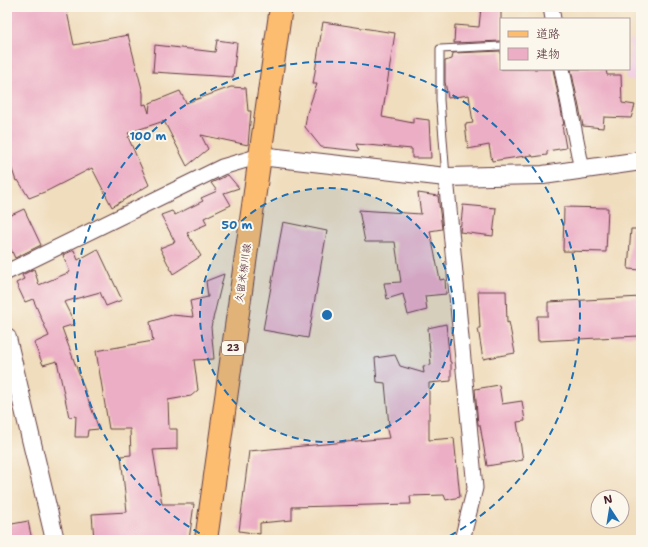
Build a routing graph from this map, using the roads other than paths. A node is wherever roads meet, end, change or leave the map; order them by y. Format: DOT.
graph roads {
  1 [pos="281,7"];
  2 [pos="551,7"];
  3 [pos="553,18"];
  4 [pos="500,46"];
  5 [pos="562,70"];
  6 [pos="260,156"];
  7 [pos="641,161"];
  8 [pos="582,170"];
  9 [pos="446,177"];
  10 [pos="7,272"];
  11 [pos="7,338"];
  12 [pos="55,540"];
  13 [pos="206,540"];
  14 [pos="462,540"];
  1 -- 6 [label="main road, 久留米柳川線 / 23"];
  2 -- 3 [label="street"];
  4 -- 9 [label="lane"];
  5 -- 8 [label="street"];
  6 -- 9 [label="street"];
  6 -- 10 [label="street"];
  6 -- 13 [label="main road, 久留米柳川線 / 23"];
  7 -- 8 [label="street"];
  8 -- 9 [label="street"];
  9 -- 14 [label="street"];
  11 -- 12 [label="street"];
}
